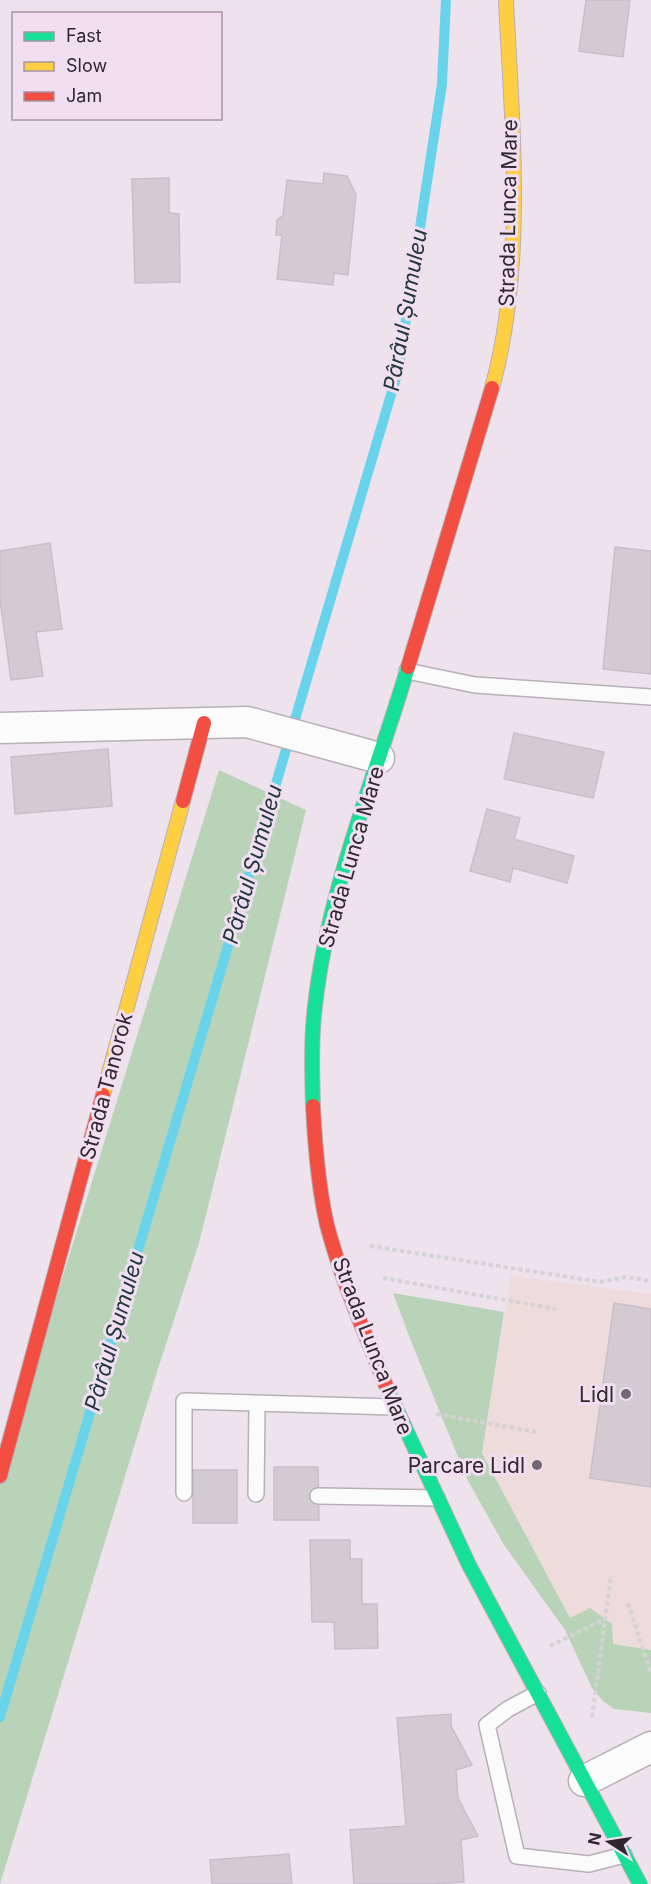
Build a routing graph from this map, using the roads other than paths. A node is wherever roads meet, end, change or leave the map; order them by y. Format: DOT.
graph roads {
  1 [pos="506,0"];
  2 [pos="407,671"];
  3 [pos="651,698"];
  4 [pos="204,723"];
  5 [pos="0,728"];
  6 [pos="379,758"];
  7 [pos="256,1404"];
  8 [pos="394,1407"];
  9 [pos="4,1447"];
  10 [pos="0,1476"];
  11 [pos="184,1493"];
  12 [pos="256,1494"];
  13 [pos="318,1496"];
  14 [pos="437,1498"];
  15 [pos="538,1693"];
  16 [pos="651,1747"];
  17 [pos="584,1781"];
  18 [pos="624,1855"];
  19 [pos="640,1884"];
  1 -- 2 [label="main road, Strada Lunca Mare"];
  2 -- 3 [label="lane"];
  2 -- 6 [label="main road, Strada Lunca Mare"];
  4 -- 5 [label="street"];
  4 -- 6 [label="street"];
  4 -- 9 [label="main road, Strada Tanorok"];
  6 -- 8 [label="main road, Strada Lunca Mare"];
  7 -- 8 [label="lane"];
  7 -- 11 [label="lane"];
  7 -- 12 [label="lane"];
  8 -- 14 [label="main road, Strada Lunca Mare"];
  9 -- 10 [label="main road, Strada Tanorok"];
  13 -- 14 [label="lane"];
  14 -- 15 [label="main road, Strada Lunca Mare"];
  15 -- 17 [label="main road, Strada Lunca Mare"];
  15 -- 18 [label="lane"];
  16 -- 17 [label="street"];
  17 -- 18 [label="main road, Strada Lunca Mare"];
  18 -- 19 [label="main road, Strada Lunca Mare"];
}
